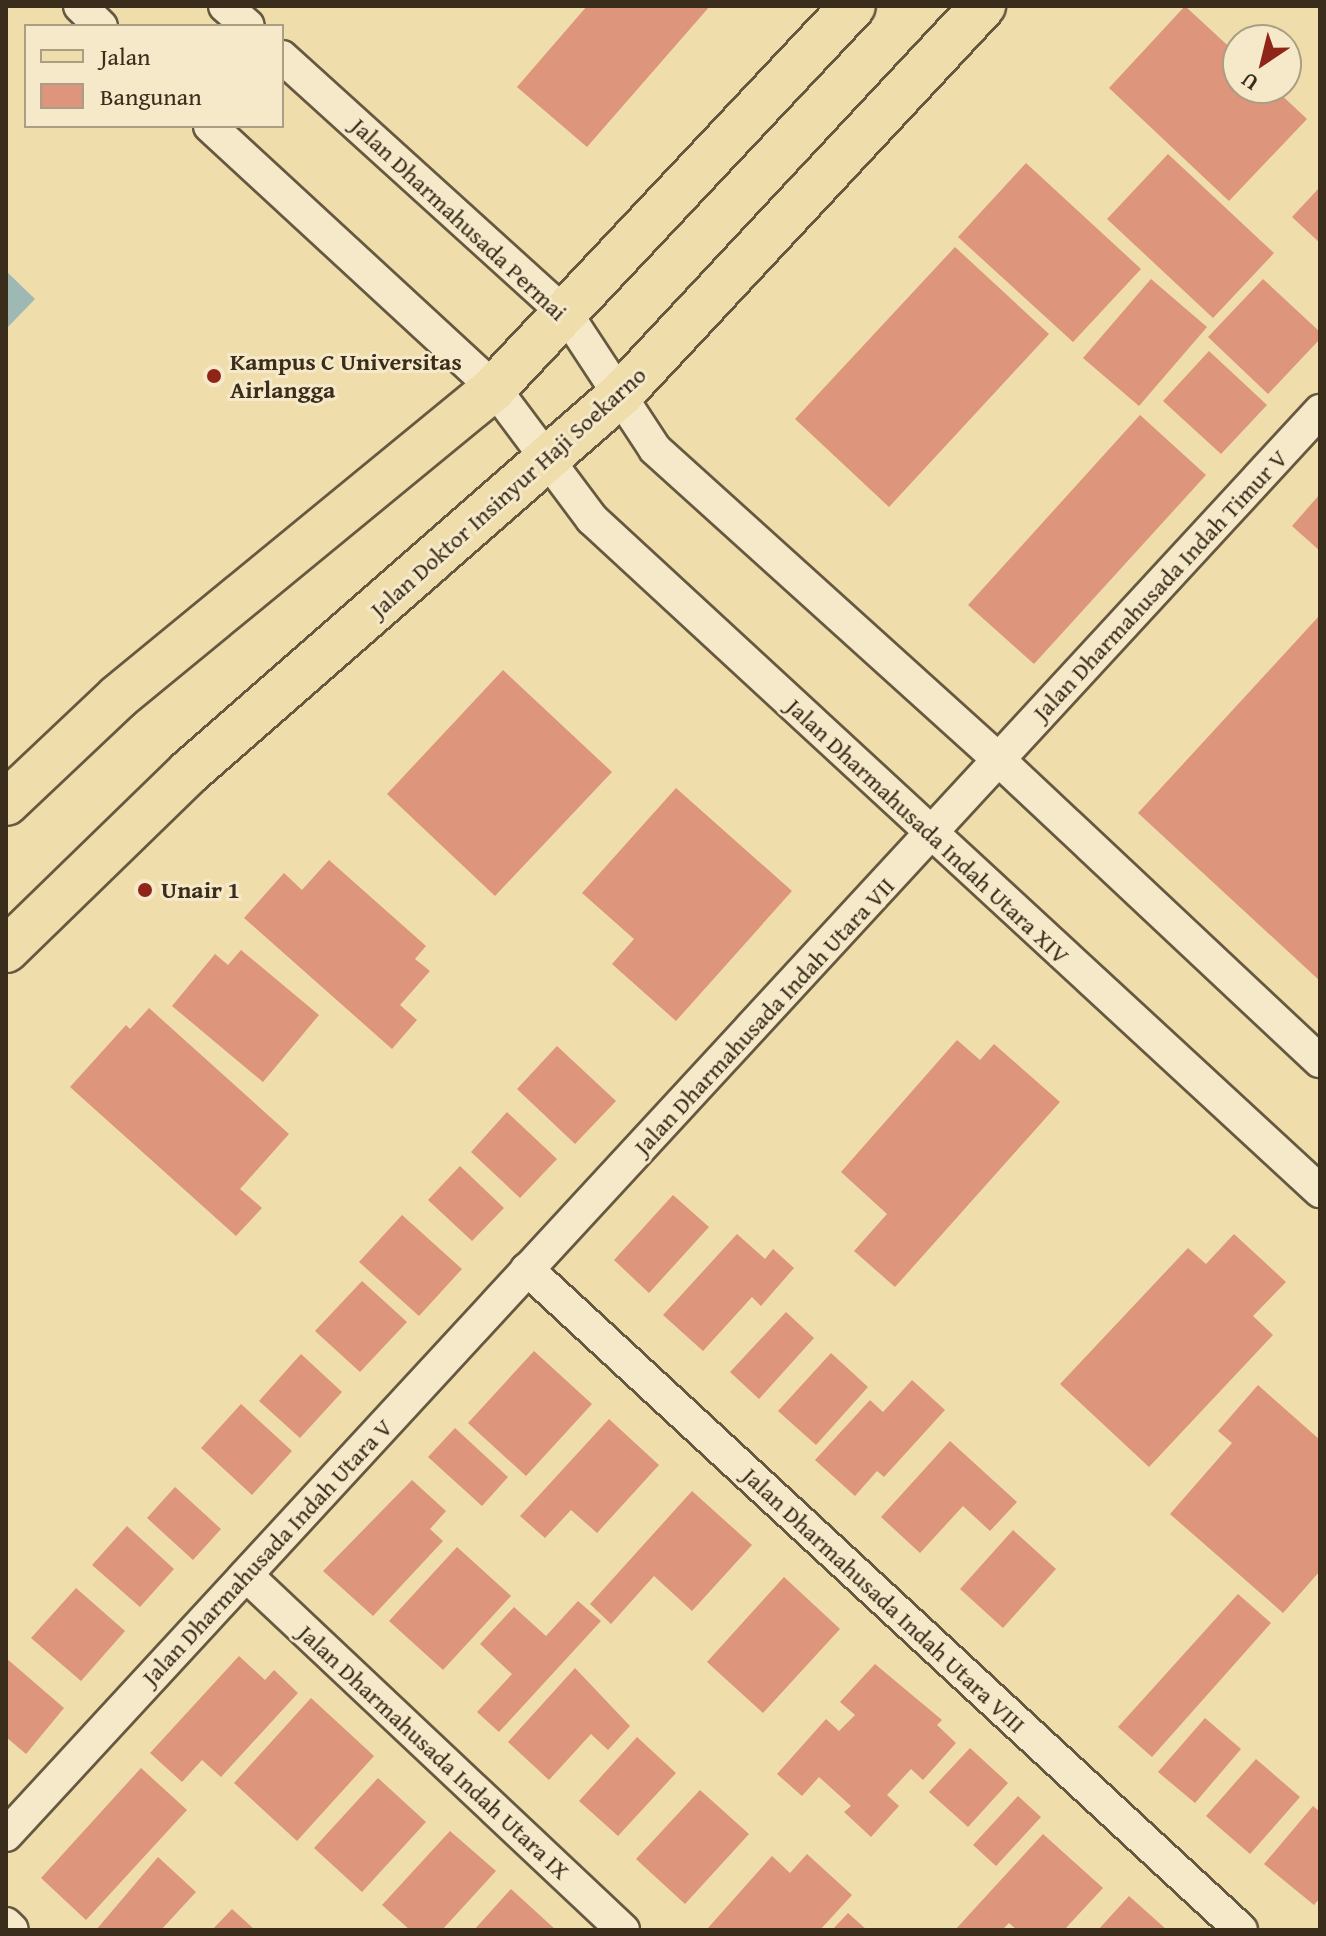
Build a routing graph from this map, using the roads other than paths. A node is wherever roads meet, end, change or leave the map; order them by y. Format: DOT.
graph roads {
  1 [pos="80,6"];
  2 [pos="225,6"];
  3 [pos="853,6"];
  4 [pos="983,6"];
  5 [pos="99,24"];
  6 [pos="246,24"];
  7 [pos="284,59"];
  8 [pos="212,128"];
  9 [pos="567,315"];
  10 [pos="494,388"];
  11 [pos="621,394"];
  12 [pos="1320,411"];
  13 [pos="548,460"];
  14 [pos="999,760"];
  15 [pos="6,803"];
  16 [pos="932,836"];
  17 [pos="6,950"];
  18 [pos="1320,1061"];
  19 [pos="1320,1191"];
  20 [pos="527,1269"];
  21 [pos="246,1575"];
  22 [pos="6,1835"];
  23 [pos="6,1924"];
  24 [pos="12,1930"];
  25 [pos="623,1930"];
  26 [pos="1241,1930"];
  1 -- 5 [label="street"];
  2 -- 6 [label="street"];
  3 -- 9 [label="main road"];
  4 -- 11 [label="main road, Jalan Doktor Insinyur Haji Soekarno"];
  7 -- 9 [label="street, Jalan Dharmahusada Permai"];
  8 -- 10 [label="street"];
  9 -- 10 [label="main road"];
  9 -- 11 [label="street, Jalan Dharmahusada Permai"];
  10 -- 13 [label="street"];
  10 -- 15 [label="main road"];
  11 -- 13 [label="main road, Jalan Doktor Insinyur Haji Soekarno"];
  11 -- 14 [label="street"];
  12 -- 14 [label="street, Jalan Dharmahusada Indah Timur V"];
  13 -- 16 [label="street, Jalan Dharmahusada Indah Utara XIV"];
  13 -- 17 [label="main road, Jalan Doktor Insinyur Haji Soekarno"];
  14 -- 16 [label="street, Jalan Dharmahusada Indah Utara VII"];
  14 -- 18 [label="street"];
  16 -- 19 [label="street, Jalan Dharmahusada Indah Utara XIV"];
  16 -- 20 [label="street, Jalan Dharmahusada Indah Utara VII"];
  20 -- 21 [label="street, Jalan Dharmahusada Indah Utara V"];
  20 -- 26 [label="street, Jalan Dharmahusada Indah Utara VIII"];
  21 -- 22 [label="street, Jalan Dharmahusada Indah Utara V"];
  21 -- 25 [label="street, Jalan Dharmahusada Indah Utara IX"];
  23 -- 24 [label="street"];
}
